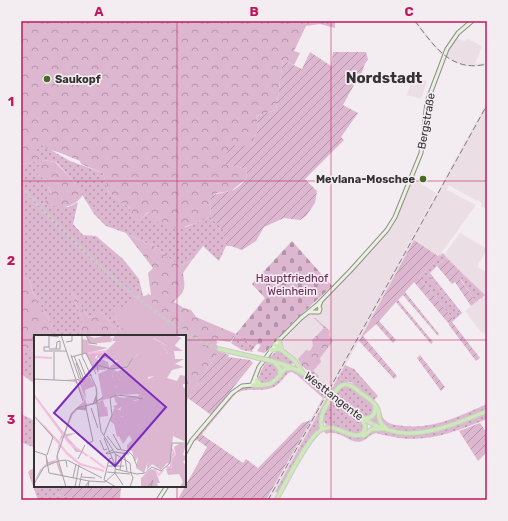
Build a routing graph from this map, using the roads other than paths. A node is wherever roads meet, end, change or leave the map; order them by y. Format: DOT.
graph roads {
  1 [pos="472,21"];
  2 [pos="318,306"];
  3 [pos="314,310"];
  4 [pos="279,340"];
  5 [pos="275,345"];
  6 [pos="219,349"];
  7 [pos="281,349"];
  8 [pos="271,350"];
  9 [pos="292,358"];
  10 [pos="270,361"];
  11 [pos="291,366"];
  12 [pos="296,368"];
  13 [pos="302,371"];
  14 [pos="256,375"];
  15 [pos="279,378"];
  16 [pos="256,380"];
  17 [pos="252,385"];
  18 [pos="261,385"];
  19 [pos="374,404"];
  20 [pos="487,411"];
  21 [pos="360,417"];
  22 [pos="322,421"];
  23 [pos="330,428"];
  24 [pos="322,429"];
  25 [pos="388,430"];
  26 [pos="186,450"];
  27 [pos="166,487"];
  28 [pos="158,500"];
  29 [pos="276,500"];
  1 -- 2 [label="main road, Bergstraße"];
  2 -- 3 [label="main road, Bergstraße"];
  2 -- 3 [label="main road, Bergstraße"];
  3 -- 4 [label="main road, Bergstraße"];
  4 -- 5 [label="main road, Bergstraße"];
  4 -- 7 [label="main road"];
  5 -- 7 [label="main road"];
  5 -- 8 [label="main road, Bergstraße"];
  6 -- 10 [label="main road, Westtangente, bridge"];
  7 -- 8 [label="main road"];
  7 -- 9 [label="main road"];
  8 -- 14 [label="main road, Bergstraße"];
  9 -- 11 [label="main road"];
  9 -- 13 [label="main road"];
  10 -- 11 [label="main road, Westtangente"];
  10 -- 15 [label="main road"];
  11 -- 12 [label="main road, Westtangente"];
  12 -- 13 [label="main road, Westtangente"];
  12 -- 15 [label="main road"];
  13 -- 21 [label="main road, Westtangente, bridge"];
  14 -- 16 [label="main road"];
  14 -- 17 [label="main road, Bergstraße"];
  15 -- 18 [label="main road"];
  16 -- 17 [label="main road"];
  16 -- 18 [label="main road"];
  17 -- 18 [label="main road"];
  17 -- 26 [label="main road"];
  19 -- 21 [label="main road"];
  19 -- 22 [label="main road"];
  19 -- 25 [label="main road"];
  20 -- 25 [label="main road, Westtangente"];
  21 -- 23 [label="main road"];
  21 -- 25 [label="main road, Westtangente"];
  22 -- 23 [label="main road"];
  22 -- 24 [label="main road"];
  23 -- 24 [label="main road"];
  24 -- 25 [label="main road"];
  24 -- 29 [label="main road"];
  27 -- 28 [label="main road"];
}
